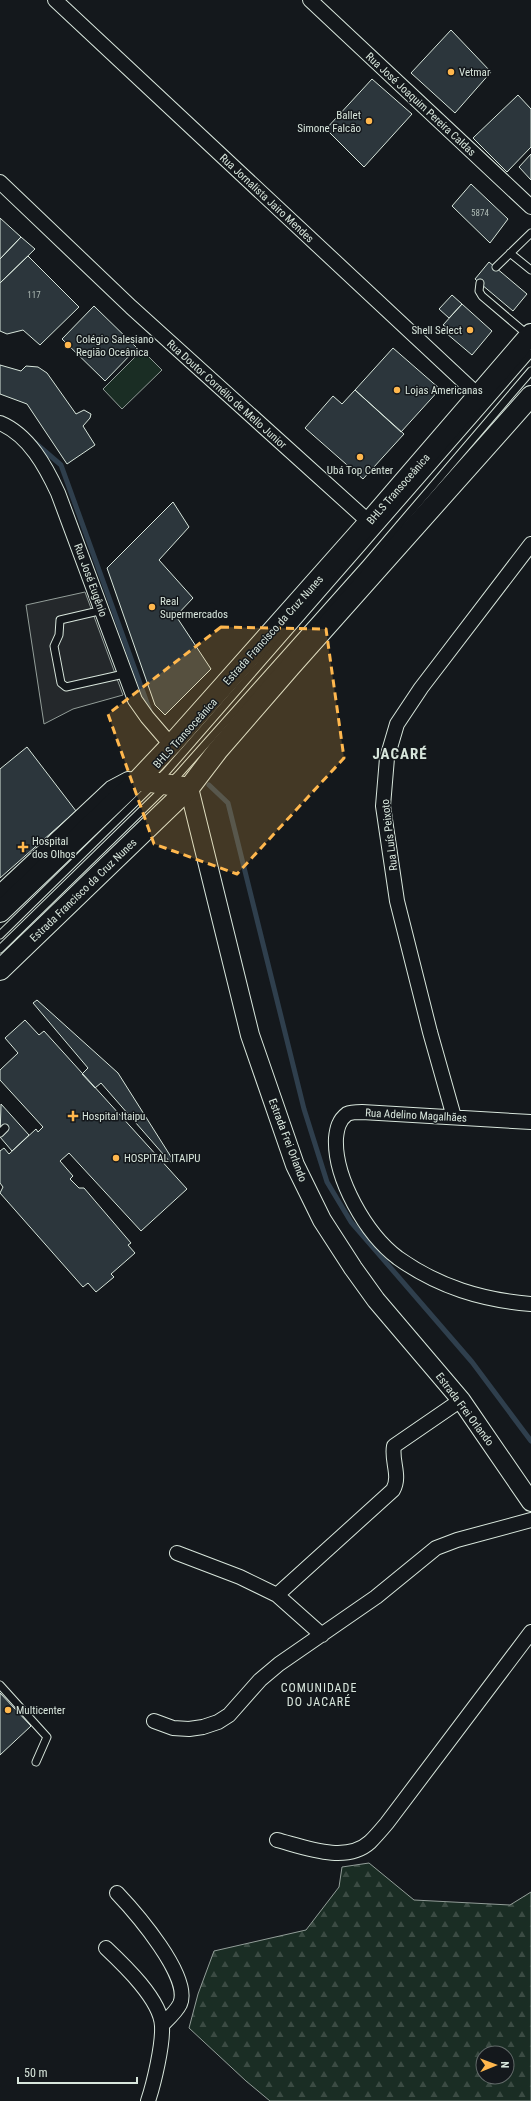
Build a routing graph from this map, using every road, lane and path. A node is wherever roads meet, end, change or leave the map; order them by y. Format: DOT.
graph roads {
  1 [pos="55,0"];
  2 [pos="310,0"];
  3 [pos="0,182"];
  4 [pos="531,207"];
  5 [pos="531,233"];
  6 [pos="510,253"];
  7 [pos="496,267"];
  8 [pos="531,270"];
  9 [pos="480,283"];
  10 [pos="530,341"];
  11 [pos="531,371"];
  12 [pos="479,396"];
  13 [pos="531,396"];
  14 [pos="0,423"];
  15 [pos="369,522"];
  16 [pos="531,544"];
  17 [pos="103,610"];
  18 [pos="124,674"];
  19 [pos="172,745"];
  20 [pos="154,783"];
  21 [pos="189,788"];
  22 [pos="0,892"];
  23 [pos="0,912"];
  24 [pos="0,935"];
  25 [pos="0,948"];
  26 [pos="0,970"];
  27 [pos="454,1117"];
  28 [pos="531,1122"];
  29 [pos="531,1304"];
  30 [pos="461,1400"];
  31 [pos="531,1502"];
  32 [pos="531,1520"];
  33 [pos="177,1553"];
  34 [pos="277,1595"];
  35 [pos="531,1632"];
  36 [pos="322,1635"];
  37 [pos="0,1685"];
  38 [pos="154,1722"];
  39 [pos="36,1762"];
  40 [pos="277,1840"];
  41 [pos="117,1893"];
  42 [pos="106,1948"];
  43 [pos="162,2025"];
  44 [pos="148,2101"];
  1 -- 12 [label="street, Rua Jornalista Jairo Mendes"];
  2 -- 4 [label="street, Rua José Joaquim Pereira Caldas"];
  3 -- 15 [label="street, Rua Doutor Cornélio de Mello Junior"];
  5 -- 6 [label="lane"];
  6 -- 7 [label="lane"];
  6 -- 8 [label="lane"];
  9 -- 10 [label="lane"];
  10 -- 12 [label="main road, Estrada Francisco da Cruz Nunes"];
  10 -- 20 [label="lane, BHLS Transoceânica"];
  11 -- 20 [label="lane, BHLS Transoceânica"];
  12 -- 15 [label="main road, Estrada Francisco da Cruz Nunes"];
  13 -- 21 [label="main road, Estrada Francisco da Cruz Nunes"];
  14 -- 17 [label="street, Rua José Eugênio"];
  15 -- 19 [label="main road, Estrada Francisco da Cruz Nunes"];
  16 -- 27 [label="street, Rua Luís Peixoto"];
  17 -- 18 [label="street, Rua José Eugênio"];
  17 -- 18 [label="lane"];
  18 -- 19 [label="street, Rua José Eugênio"];
  19 -- 20 [label="main road, Estrada Francisco da Cruz Nunes"];
  20 -- 21 [label="main road"];
  20 -- 22 [label="street"];
  20 -- 23 [label="main road, Estrada Francisco da Cruz Nunes"];
  20 -- 24 [label="lane, BHLS Transoceânica"];
  20 -- 25 [label="lane, BHLS Transoceânica"];
  21 -- 26 [label="main road, Estrada Francisco da Cruz Nunes"];
  21 -- 30 [label="street, Estrada Frei Orlando"];
  27 -- 28 [label="street, Rua Adelino Magalhães"];
  27 -- 29 [label="street, Rua Adelino Magalhães"];
  30 -- 31 [label="street, Estrada Frei Orlando"];
  30 -- 34 [label="street"];
  32 -- 36 [label="street"];
  33 -- 34 [label="street"];
  34 -- 36 [label="street"];
  35 -- 40 [label="street"];
  36 -- 38 [label="street"];
  37 -- 39 [label="lane"];
  41 -- 43 [label="street"];
  42 -- 43 [label="street"];
  43 -- 44 [label="street"];
}
